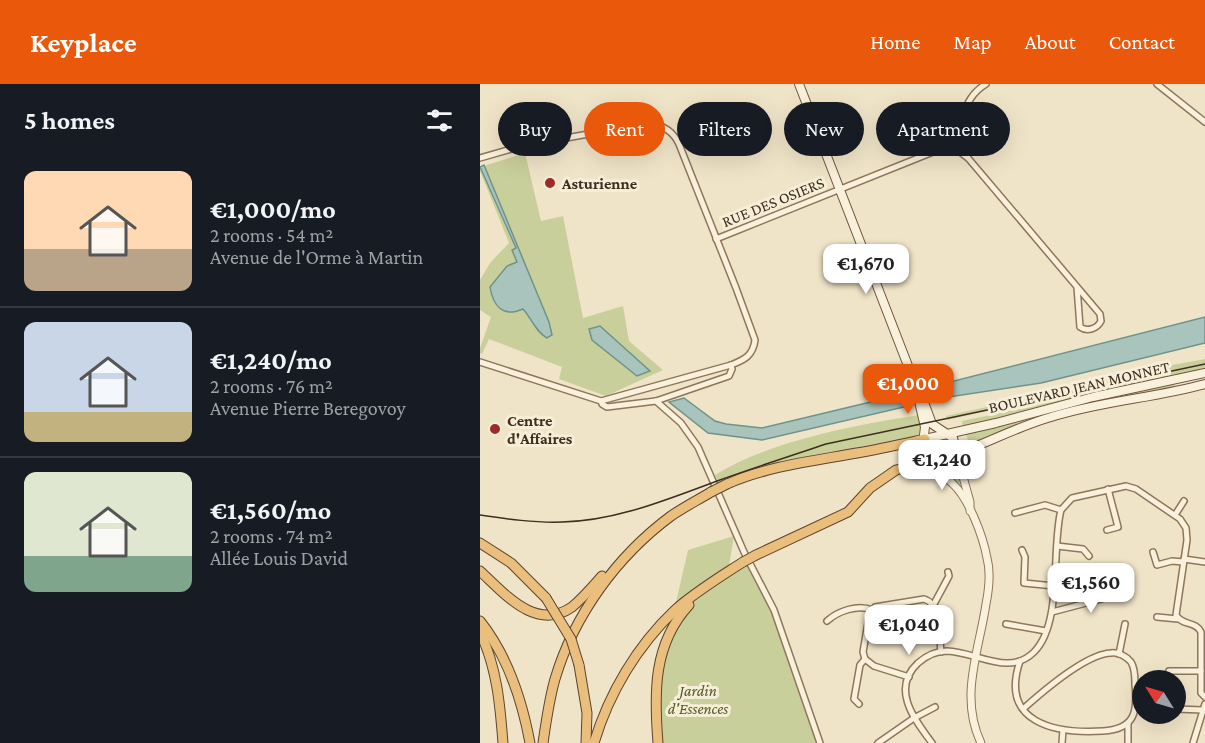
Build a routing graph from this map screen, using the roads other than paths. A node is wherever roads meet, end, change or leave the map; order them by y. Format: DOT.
graph roads {
  1 [pos="799,84"];
  2 [pos="986,84"];
  3 [pos="1157,84"];
  4 [pos="969,102"];
  5 [pos="1205,122"];
  6 [pos="923,156"];
  7 [pos="965,156"];
  8 [pos="480,158"];
  9 [pos="968,158"];
  10 [pos="840,190"];
  11 [pos="716,239"];
  12 [pos="1077,287"];
  13 [pos="480,362"];
  14 [pos="731,365"];
  15 [pos="1205,373"];
  16 [pos="1205,384"];
  17 [pos="917,389"];
  18 [pos="601,401"];
  19 [pos="656,401"];
  20 [pos="948,434"];
  21 [pos="925,439"];
  22 [pos="957,455"];
  23 [pos="929,462"];
  24 [pos="1108,489"];
  25 [pos="1184,501"];
  26 [pos="1061,510"];
  27 [pos="970,511"];
  28 [pos="1015,513"];
  29 [pos="1175,515"];
  30 [pos="1107,530"];
  31 [pos="480,543"];
  32 [pos="1057,546"];
  33 [pos="1022,550"];
  34 [pos="1153,552"];
  35 [pos="1089,556"];
  36 [pos="1184,560"];
  37 [pos="1205,562"];
  38 [pos="619,565"];
  39 [pos="480,571"];
  40 [pos="948,572"];
  41 [pos="1054,586"];
  42 [pos="700,591"];
  43 [pos="1106,592"];
  44 [pos="934,604"];
  45 [pos="872,610"];
  46 [pos="1052,612"];
  47 [pos="1156,617"];
  48 [pos="1178,619"];
  49 [pos="480,621"];
  50 [pos="828,621"];
  51 [pos="1006,624"];
  52 [pos="1125,624"];
  53 [pos="1202,628"];
  54 [pos="1046,631"];
  55 [pos="480,632"];
  56 [pos="941,652"];
  57 [pos="1119,654"];
  58 [pos="975,657"];
  59 [pos="865,660"];
  60 [pos="1020,661"];
  61 [pos="1008,664"];
  62 [pos="1186,671"];
  63 [pos="1201,671"];
  64 [pos="1015,676"];
  65 [pos="909,677"];
  66 [pos="1205,697"];
  67 [pos="859,704"];
  68 [pos="935,707"];
  69 [pos="1204,707"];
  70 [pos="1186,708"];
  71 [pos="1023,709"];
  72 [pos="914,718"];
  73 [pos="1128,723"];
  74 [pos="1063,730"];
  75 [pos="1116,730"];
  76 [pos="1128,741"];
  77 [pos="503,743"];
  78 [pos="530,743"];
  79 [pos="543,743"];
  80 [pos="586,743"];
  81 [pos="594,743"];
  82 [pos="658,743"];
  83 [pos="820,743"];
  84 [pos="879,743"];
  85 [pos="932,743"];
  86 [pos="981,743"];
  87 [pos="1062,743"];
  88 [pos="1193,743"];
  1 -- 10 [label="main road"];
  2 -- 4 [label="street"];
  3 -- 5 [label="street"];
  6 -- 10 [label="street, RUE DES OSIERS"];
  7 -- 9 [label="street"];
  8 -- 11 [label="street"];
  9 -- 12 [label="street"];
  10 -- 11 [label="street, RUE DES OSIERS"];
  10 -- 17 [label="main road"];
  11 -- 14 [label="street"];
  12 -- 12 [label="street"];
  13 -- 18 [label="street"];
  14 -- 18 [label="street"];
  14 -- 19 [label="street"];
  15 -- 20 [label="main road, BOULEVARD JEAN MONNET"];
  16 -- 22 [label="main road"];
  17 -- 20 [label="main road"];
  17 -- 21 [label="main road"];
  18 -- 19 [label="street"];
  19 -- 83 [label="street"];
  20 -- 21 [label="main road, BOULEVARD JEAN MONNET"];
  20 -- 22 [label="main road"];
  21 -- 23 [label="main road"];
  21 -- 38 [label="highway, bridge"];
  22 -- 23 [label="main road"];
  22 -- 27 [label="street"];
  23 -- 27 [label="street"];
  23 -- 42 [label="highway, bridge"];
  24 -- 26 [label="street"];
  24 -- 29 [label="street"];
  24 -- 30 [label="street"];
  25 -- 29 [label="street"];
  26 -- 28 [label="street"];
  26 -- 32 [label="street"];
  27 -- 58 [label="street"];
  29 -- 36 [label="street"];
  31 -- 80 [label="highway, bridge"];
  32 -- 35 [label="street"];
  32 -- 41 [label="street"];
  33 -- 41 [label="street"];
  34 -- 36 [label="street"];
  36 -- 37 [label="street"];
  36 -- 48 [label="street"];
  38 -- 39 [label="highway"];
  38 -- 79 [label="highway"];
  40 -- 44 [label="street"];
  41 -- 46 [label="street"];
  42 -- 81 [label="highway"];
  42 -- 82 [label="highway"];
  43 -- 46 [label="street"];
  44 -- 45 [label="street"];
  44 -- 56 [label="street"];
  45 -- 50 [label="street"];
  45 -- 59 [label="street"];
  46 -- 54 [label="street"];
  47 -- 48 [label="street"];
  48 -- 53 [label="street"];
  49 -- 78 [label="highway"];
  51 -- 54 [label="street"];
  52 -- 57 [label="street"];
  53 -- 63 [label="street"];
  54 -- 60 [label="street"];
  55 -- 77 [label="highway"];
  56 -- 58 [label="street"];
  56 -- 65 [label="street"];
  57 -- 71 [label="street"];
  57 -- 73 [label="street"];
  58 -- 61 [label="street"];
  58 -- 86 [label="street"];
  59 -- 65 [label="street"];
  59 -- 67 [label="street"];
  60 -- 61 [label="street"];
  60 -- 64 [label="street"];
  61 -- 64 [label="street"];
  62 -- 63 [label="street"];
  63 -- 66 [label="street"];
  64 -- 71 [label="street"];
  65 -- 72 [label="street"];
  68 -- 72 [label="street"];
  69 -- 70 [label="street"];
  69 -- 88 [label="street"];
  71 -- 74 [label="street"];
  72 -- 84 [label="street"];
  72 -- 85 [label="street"];
  73 -- 75 [label="street"];
  73 -- 76 [label="street"];
  74 -- 75 [label="street"];
  74 -- 87 [label="street"];
  75 -- 76 [label="street"];
}
